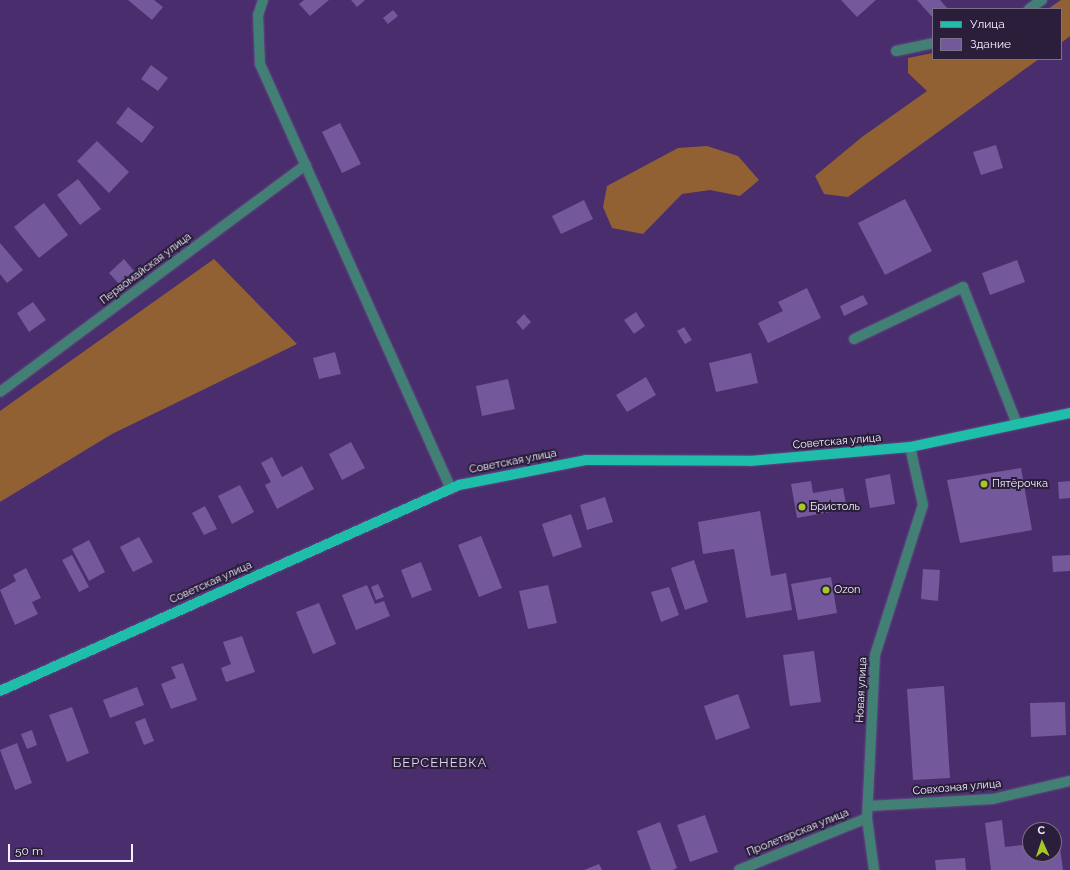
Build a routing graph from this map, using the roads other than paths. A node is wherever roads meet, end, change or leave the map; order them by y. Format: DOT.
graph roads {
  1 [pos="263,0"];
  2 [pos="1042,0"];
  3 [pos="1030,8"];
  4 [pos="932,43"];
  5 [pos="896,50"];
  6 [pos="306,165"];
  7 [pos="854,339"];
  8 [pos="0,392"];
  9 [pos="1070,413"];
  10 [pos="1017,424"];
  11 [pos="910,447"];
  12 [pos="451,488"];
  13 [pos="0,691"];
  14 [pos="1070,782"];
  15 [pos="869,806"];
  16 [pos="867,818"];
  17 [pos="739,870"];
  18 [pos="874,870"];
  1 -- 6 [label="street"];
  2 -- 3 [label="street"];
  4 -- 5 [label="street"];
  6 -- 8 [label="street, Первомайская улица"];
  6 -- 12 [label="street"];
  7 -- 10 [label="street"];
  9 -- 10 [label="main road, Советская улица"];
  10 -- 11 [label="main road, Советская улица"];
  11 -- 12 [label="main road, Советская улица"];
  11 -- 15 [label="street, Новая улица"];
  12 -- 13 [label="main road, Советская улица"];
  14 -- 15 [label="street, Совхозная улица"];
  15 -- 16 [label="street, Новая улица"];
  16 -- 17 [label="street, Пролетарская улица"];
  16 -- 18 [label="street, Новая улица"];
}
